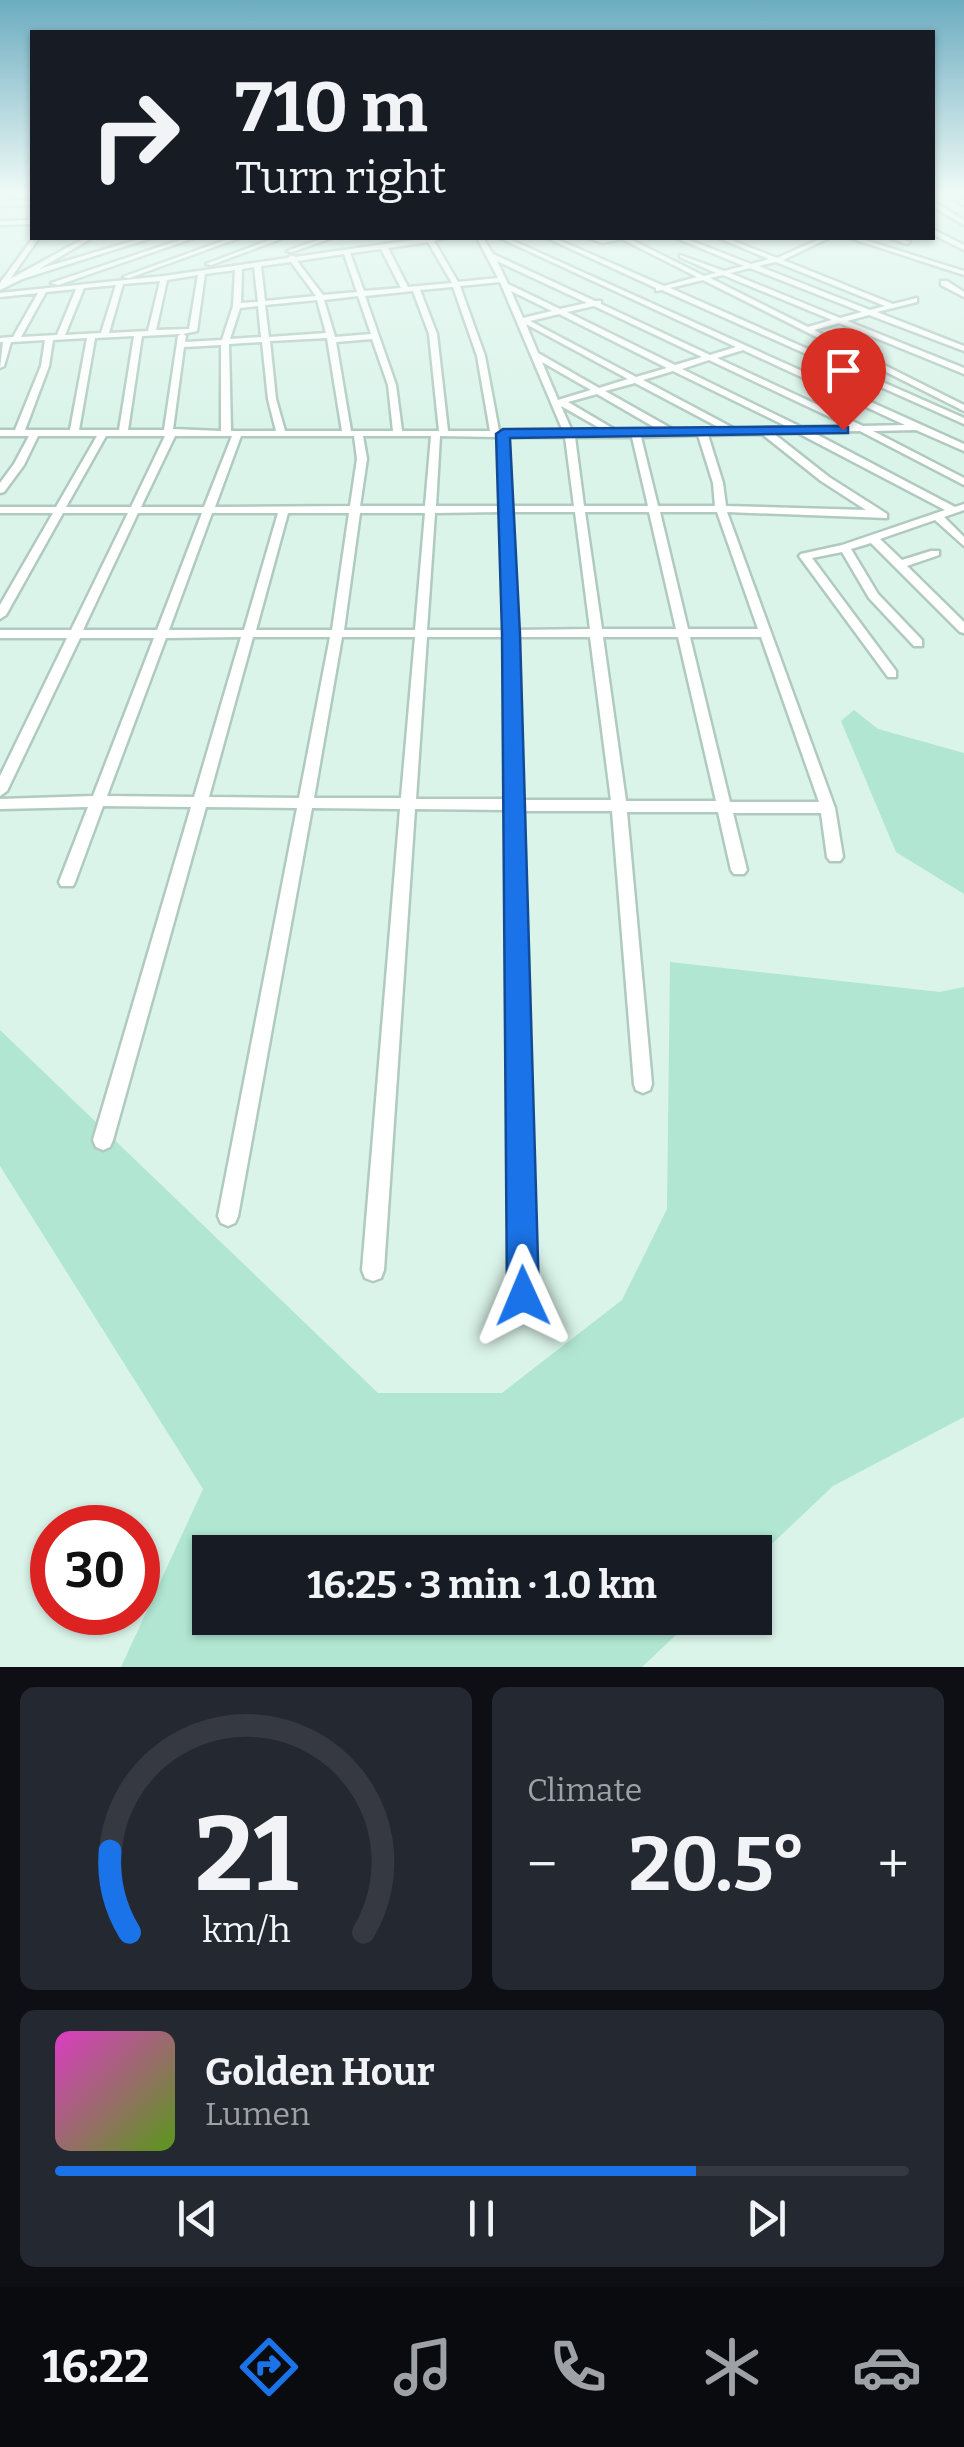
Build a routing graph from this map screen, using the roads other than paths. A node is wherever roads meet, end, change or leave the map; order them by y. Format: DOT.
graph roads {
  1 [pos="14,271"];
  2 [pos="30,271"];
  3 [pos="40,271"];
  4 [pos="96,271"];
  5 [pos="145,271"];
  6 [pos="187,271"];
  7 [pos="209,271"];
  8 [pos="238,271"];
  9 [pos="258,271"];
  10 [pos="295,271"];
  11 [pos="354,271"];
  12 [pos="399,271"];
  13 [pos="449,271"];
  14 [pos="499,271"];
  15 [pos="524,271"];
  16 [pos="575,271"];
  17 [pos="623,271"];
  18 [pos="690,271"];
  19 [pos="718,271"];
  20 [pos="733,271"];
  21 [pos="764,271"];
  22 [pos="808,271"];
  23 [pos="202,272"];
  24 [pos="724,273"];
  25 [pos="20,277"];
  26 [pos="169,277"];
  27 [pos="964,277"];
  28 [pos="705,278"];
  29 [pos="504,283"];
  30 [pos="120,284"];
  31 [pos="459,284"];
  32 [pos="105,285"];
  33 [pos="82,288"];
  34 [pos="662,288"];
  35 [pos="410,289"];
  36 [pos="38,291"];
  37 [pos="881,291"];
  38 [pos="2,293"];
  39 [pos="364,293"];
  40 [pos="866,294"];
  41 [pos="964,295"];
  42 [pos="630,296"];
  43 [pos="320,297"];
  44 [pos="914,300"];
  45 [pos="264,302"];
  46 [pos="595,304"];
  47 [pos="237,306"];
  48 [pos="892,306"];
  49 [pos="560,312"];
  50 [pos="870,312"];
  51 [pos="521,320"];
  52 [pos="840,320"];
  53 [pos="810,328"];
  54 [pos="183,332"];
  55 [pos="151,333"];
  56 [pos="138,334"];
  57 [pos="91,336"];
  58 [pos="104,336"];
  59 [pos="376,336"];
  60 [pos="55,337"];
  61 [pos="331,337"];
  62 [pos="776,338"];
  63 [pos="8,339"];
  64 [pos="265,339"];
  65 [pos="225,342"];
  66 [pos="181,346"];
  67 [pos="744,348"];
  68 [pos="964,349"];
  69 [pos="532,353"];
  70 [pos="707,357"];
  71 [pos="0,366"];
  72 [pos="673,368"];
  73 [pos="964,371"];
  74 [pos="634,379"];
  75 [pos="599,390"];
  76 [pos="559,402"];
  77 [pos="964,408"];
  78 [pos="964,421"];
  79 [pos="916,427"];
  80 [pos="863,430"];
  81 [pos="964,430"];
  82 [pos="764,431"];
  83 [pos="802,431"];
  84 [pos="74,432"];
  85 [pos="123,432"];
  86 [pos="170,432"];
  87 [pos="232,432"];
  88 [pos="281,432"];
  89 [pos="352,432"];
  90 [pos="398,432"];
  91 [pos="702,432"];
  92 [pos="734,432"];
  93 [pos="0,433"];
  94 [pos="18,433"];
  95 [pos="34,433"];
  96 [pos="103,433"];
  97 [pos="440,433"];
  98 [pos="672,433"];
  99 [pos="931,433"];
  100 [pos="499,434"];
  101 [pos="569,434"];
  102 [pos="616,434"];
  103 [pos="636,434"];
  104 [pos="964,448"];
  105 [pos="964,482"];
  106 [pos="0,490"];
  107 [pos="958,508"];
  108 [pos="504,509"];
  109 [pos="580,509"];
  110 [pos="656,509"];
  111 [pos="722,509"];
  112 [pos="0,510"];
  113 [pos="134,510"];
  114 [pos="284,510"];
  115 [pos="354,510"];
  116 [pos="432,510"];
  117 [pos="58,511"];
  118 [pos="206,511"];
  119 [pos="879,513"];
  120 [pos="936,516"];
  121 [pos="898,528"];
  122 [pos="872,537"];
  123 [pos="964,543"];
  124 [pos="845,548"];
  125 [pos="935,553"];
  126 [pos="898,564"];
  127 [pos="0,615"];
  128 [pos="964,629"];
  129 [pos="680,632"];
  130 [pos="420,633"];
  131 [pos="766,633"];
  132 [pos="0,634"];
  133 [pos="72,634"];
  134 [pos="162,634"];
  135 [pos="248,634"];
  136 [pos="337,634"];
  137 [pos="511,634"];
  138 [pos="595,634"];
  139 [pos="918,643"];
  140 [pos="892,674"];
  141 [pos="0,791"];
  142 [pos="97,801"];
  143 [pos="200,802"];
  144 [pos="306,803"];
  145 [pos="0,804"];
  146 [pos="406,804"];
  147 [pos="512,805"];
  148 [pos="619,806"];
  149 [pos="722,806"];
  150 [pos="828,808"];
  151 [pos="835,857"];
  152 [pos="740,870"];
  153 [pos="66,882"];
  154 [pos="643,1084"];
  155 [pos="103,1140"];
  156 [pos="228,1216"];
  157 [pos="373,1270"];
  158 [pos="523,1296"];
  1 -- 38 [label="street"];
  2 -- 25 [label="street"];
  3 -- 25 [label="street"];
  4 -- 36 [label="street"];
  5 -- 32 [label="street"];
  6 -- 26 [label="street"];
  7 -- 23 [label="street"];
  8 -- 47 [label="street"];
  9 -- 45 [label="street"];
  10 -- 43 [label="street"];
  11 -- 39 [label="street"];
  12 -- 35 [label="street"];
  13 -- 31 [label="street"];
  14 -- 29 [label="street"];
  15 -- 46 [label="street"];
  16 -- 42 [label="street"];
  17 -- 34 [label="street"];
  18 -- 28 [label="street"];
  19 -- 24 [label="street"];
  20 -- 24 [label="street"];
  21 -- 50 [label="street"];
  22 -- 40 [label="street"];
  23 -- 26 [label="street"];
  23 -- 54 [label="street"];
  24 -- 28 [label="street"];
  24 -- 52 [label="street"];
  25 -- 38 [label="street"];
  26 -- 30 [label="street"];
  26 -- 55 [label="street"];
  27 -- 41 [label="street"];
  28 -- 34 [label="street"];
  28 -- 53 [label="street"];
  29 -- 31 [label="street"];
  29 -- 49 [label="street"];
  29 -- 51 [label="street"];
  30 -- 32 [label="street"];
  30 -- 58 [label="street"];
  31 -- 35 [label="street"];
  31 -- 100 [label="street"];
  32 -- 33 [label="street"];
  33 -- 36 [label="street"];
  33 -- 60 [label="street"];
  34 -- 42 [label="street"];
  34 -- 62 [label="street"];
  35 -- 39 [label="street"];
  35 -- 97 [label="street"];
  36 -- 38 [label="street"];
  36 -- 63 [label="street"];
  37 -- 40 [label="street"];
  39 -- 43 [label="street"];
  39 -- 59 [label="street"];
  40 -- 48 [label="street"];
  42 -- 46 [label="street"];
  42 -- 67 [label="street"];
  43 -- 45 [label="street"];
  43 -- 61 [label="street"];
  44 -- 48 [label="street"];
  45 -- 47 [label="street"];
  45 -- 64 [label="street"];
  46 -- 49 [label="street"];
  46 -- 70 [label="street"];
  47 -- 65 [label="street"];
  48 -- 50 [label="street"];
  49 -- 51 [label="street"];
  49 -- 72 [label="street"];
  50 -- 52 [label="street"];
  50 -- 68 [label="street"];
  51 -- 69 [label="street"];
  51 -- 74 [label="street"];
  52 -- 53 [label="street"];
  52 -- 73 [label="street"];
  53 -- 62 [label="street"];
  53 -- 77 [label="street"];
  54 -- 55 [label="street"];
  54 -- 66 [label="street"];
  55 -- 56 [label="street"];
  56 -- 58 [label="street"];
  56 -- 85 [label="street"];
  57 -- 58 [label="street"];
  57 -- 60 [label="street"];
  57 -- 84 [label="street"];
  59 -- 61 [label="street"];
  59 -- 90 [label="street"];
  60 -- 63 [label="street"];
  60 -- 94 [label="street"];
  61 -- 64 [label="street"];
  61 -- 89 [label="street"];
  62 -- 67 [label="street"];
  62 -- 78 [label="street"];
  63 -- 71 [label="street"];
  64 -- 65 [label="street"];
  64 -- 88 [label="street"];
  65 -- 66 [label="street"];
  65 -- 87 [label="street"];
  66 -- 86 [label="street"];
  67 -- 70 [label="street"];
  67 -- 79 [label="street"];
  69 -- 75 [label="street"];
  69 -- 76 [label="street"];
  70 -- 72 [label="street"];
  70 -- 80 [label="street"];
  72 -- 74 [label="street"];
  72 -- 83 [label="street"];
  74 -- 75 [label="street"];
  74 -- 92 [label="street"];
  75 -- 76 [label="street"];
  75 -- 98 [label="street"];
  76 -- 101 [label="street"];
  76 -- 102 [label="street"];
  79 -- 80 [label="street"];
  79 -- 99 [label="street"];
  80 -- 83 [label="street"];
  80 -- 105 [label="street"];
  81 -- 99 [label="street"];
  82 -- 83 [label="street"];
  82 -- 92 [label="street"];
  82 -- 119 [label="street"];
  83 -- 107 [label="street"];
  84 -- 95 [label="street"];
  84 -- 96 [label="street"];
  85 -- 86 [label="street"];
  85 -- 96 [label="street"];
  86 -- 87 [label="street"];
  86 -- 113 [label="street"];
  87 -- 88 [label="street"];
  87 -- 118 [label="street"];
  88 -- 89 [label="street"];
  89 -- 90 [label="street"];
  89 -- 115 [label="street"];
  90 -- 97 [label="street"];
  91 -- 92 [label="street"];
  91 -- 98 [label="street"];
  91 -- 111 [label="street"];
  93 -- 94 [label="street"];
  94 -- 95 [label="street"];
  95 -- 106 [label="street"];
  96 -- 117 [label="street"];
  97 -- 100 [label="street"];
  97 -- 116 [label="street"];
  98 -- 103 [label="street"];
  99 -- 104 [label="street"];
  100 -- 101 [label="street"];
  100 -- 108 [label="street"];
  101 -- 102 [label="street"];
  101 -- 109 [label="street"];
  102 -- 103 [label="street"];
  103 -- 110 [label="street"];
  107 -- 120 [label="street"];
  108 -- 109 [label="street"];
  108 -- 116 [label="street"];
  108 -- 137 [label="street"];
  109 -- 110 [label="street"];
  109 -- 138 [label="street"];
  110 -- 111 [label="street"];
  110 -- 129 [label="street"];
  111 -- 119 [label="street"];
  111 -- 131 [label="street"];
  112 -- 117 [label="street"];
  113 -- 117 [label="street"];
  113 -- 118 [label="street"];
  113 -- 133 [label="street"];
  114 -- 115 [label="street"];
  114 -- 118 [label="street"];
  114 -- 135 [label="street"];
  115 -- 116 [label="street"];
  115 -- 136 [label="street"];
  116 -- 130 [label="street"];
  117 -- 127 [label="street"];
  118 -- 134 [label="street"];
  119 -- 121 [label="street"];
  120 -- 121 [label="street"];
  120 -- 123 [label="street"];
  121 -- 122 [label="street"];
  122 -- 124 [label="street"];
  122 -- 126 [label="street"];
  124 -- 139 [label="street"];
  124 -- 140 [label="street"];
  125 -- 126 [label="street"];
  126 -- 128 [label="street"];
  129 -- 131 [label="street"];
  129 -- 138 [label="street"];
  129 -- 149 [label="street"];
  130 -- 136 [label="street"];
  130 -- 137 [label="street"];
  130 -- 146 [label="street"];
  131 -- 150 [label="street"];
  132 -- 133 [label="street"];
  133 -- 134 [label="street"];
  133 -- 141 [label="street"];
  134 -- 135 [label="street"];
  134 -- 142 [label="street"];
  135 -- 136 [label="street"];
  135 -- 143 [label="street"];
  136 -- 144 [label="street"];
  137 -- 138 [label="street"];
  137 -- 147 [label="street"];
  138 -- 148 [label="street"];
  142 -- 143 [label="street"];
  142 -- 145 [label="street"];
  142 -- 153 [label="street"];
  143 -- 144 [label="street"];
  143 -- 155 [label="street"];
  144 -- 146 [label="street"];
  144 -- 156 [label="street"];
  146 -- 147 [label="street"];
  146 -- 157 [label="street"];
  147 -- 148 [label="street"];
  147 -- 158 [label="street"];
  148 -- 149 [label="street"];
  148 -- 154 [label="street"];
  149 -- 150 [label="street"];
  149 -- 152 [label="street"];
  150 -- 151 [label="street"];
}
